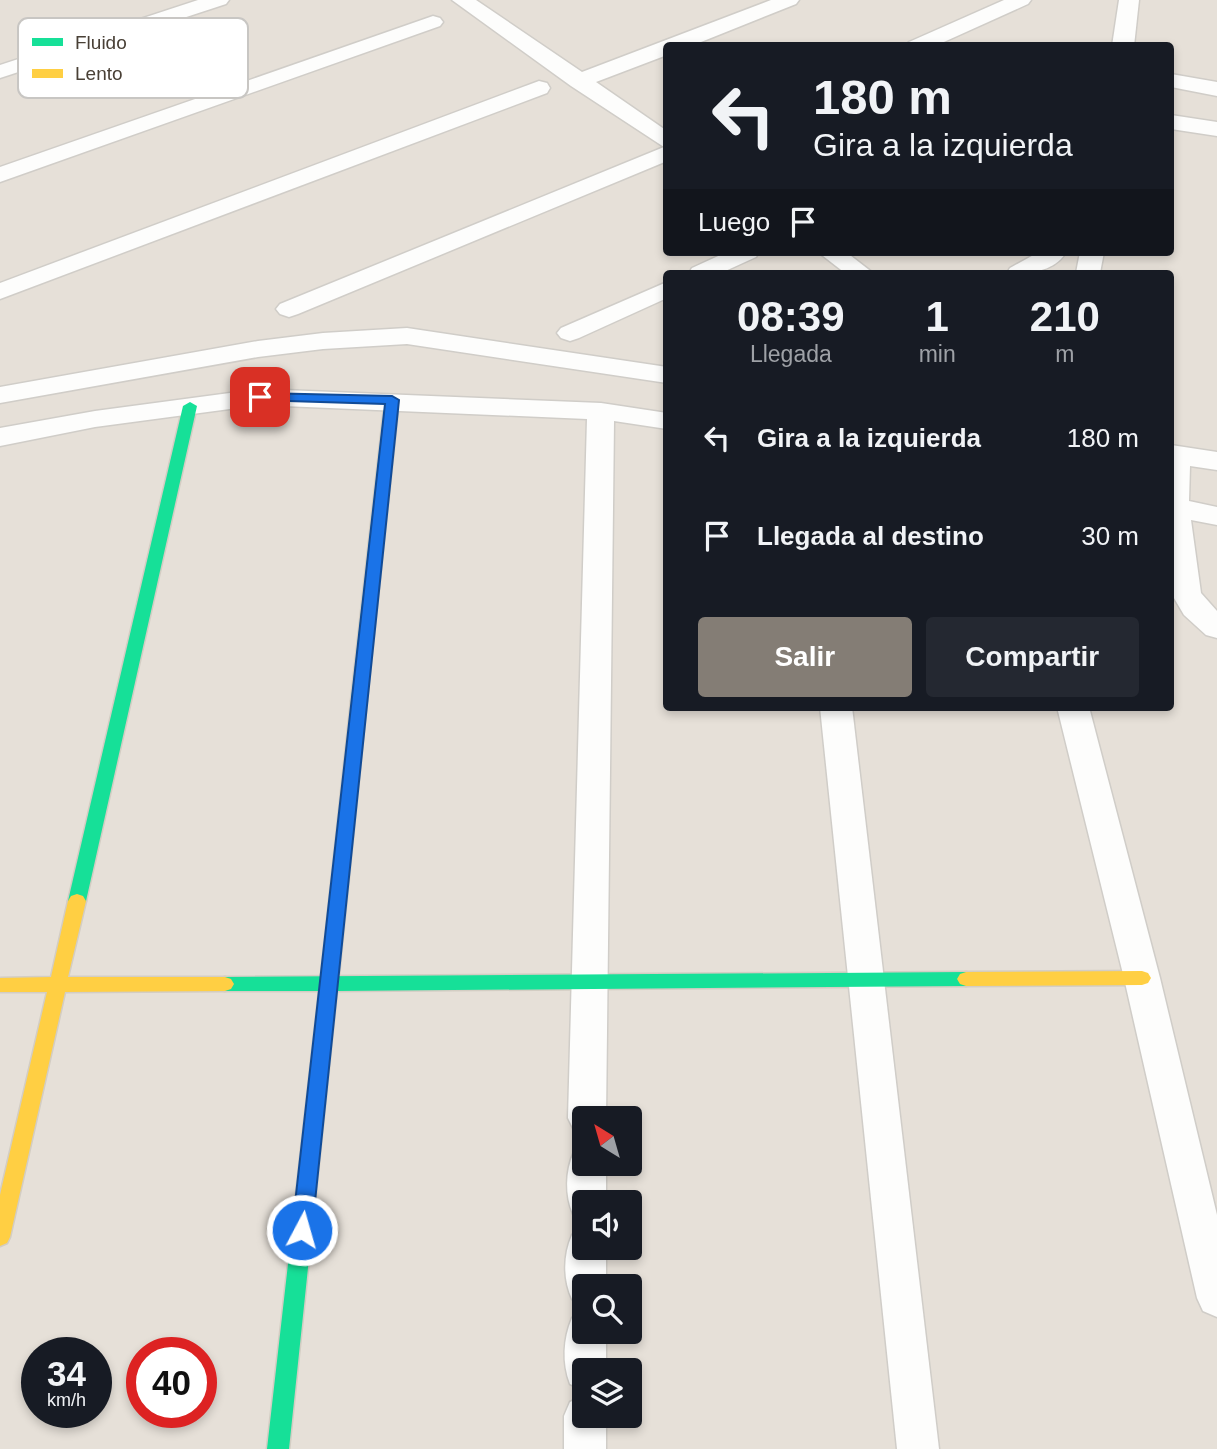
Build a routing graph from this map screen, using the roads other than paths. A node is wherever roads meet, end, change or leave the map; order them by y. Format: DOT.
graph roads {
  1 [pos="219,0"];
  2 [pos="503,0"];
  3 [pos="789,0"];
  4 [pos="1021,0"];
  5 [pos="1129,0"];
  6 [pos="469,5"];
  7 [pos="164,18"];
  8 [pos="433,22"];
  9 [pos="679,42"];
  10 [pos="925,42"];
  11 [pos="1124,42"];
  12 [pos="663,48"];
  13 [pos="18,66"];
  14 [pos="0,72"];
  15 [pos="579,81"];
  16 [pos="1174,82"];
  17 [pos="248,87"];
  18 [pos="539,88"];
  19 [pos="1217,89"];
  20 [pos="218,98"];
  21 [pos="1174,122"];
  22 [pos="1217,129"];
  23 [pos="663,138"];
  24 [pos="663,155"];
  25 [pos="0,175"];
  26 [pos="738,256"];
  27 [pos="836,256"];
  28 [pos="1049,256"];
  29 [pos="708,270"];
  30 [pos="857,270"];
  31 [pos="1024,270"];
  32 [pos="663,291"];
  33 [pos="0,292"];
  34 [pos="289,309"];
  35 [pos="570,333"];
  36 [pos="663,374"];
  37 [pos="0,396"];
  38 [pos="392,400"];
  39 [pos="190,406"];
  40 [pos="601,411"];
  41 [pos="663,420"];
  42 [pos="0,437"];
  43 [pos="1174,454"];
  44 [pos="1217,461"];
  45 [pos="1174,507"];
  46 [pos="1174,514"];
  47 [pos="1217,516"];
  48 [pos="1217,628"];
  49 [pos="836,711"];
  50 [pos="1074,711"];
  51 [pos="1142,978"];
  52 [pos="867,980"];
  53 [pos="588,982"];
  54 [pos="330,984"];
  55 [pos="0,985"];
  56 [pos="57,986"];
  57 [pos="587,1106"];
  58 [pos="0,1237"];
  59 [pos="1217,1298"];
  60 [pos="585,1428"];
  61 [pos="278,1449"];
  62 [pos="585,1449"];
  63 [pos="918,1449"];
  1 -- 7 [label="street"];
  2 -- 6 [label="street"];
  3 -- 9 [label="street"];
  4 -- 10 [label="street"];
  5 -- 11 [label="street"];
  6 -- 15 [label="street"];
  8 -- 17 [label="street"];
  12 -- 15 [label="street"];
  13 -- 14 [label="street"];
  15 -- 23 [label="street"];
  16 -- 19 [label="street"];
  18 -- 33 [label="street"];
  20 -- 25 [label="street"];
  21 -- 22 [label="street"];
  24 -- 34 [label="street"];
  26 -- 29 [label="street"];
  27 -- 30 [label="street"];
  28 -- 31 [label="street"];
  32 -- 35 [label="street"];
  36 -- 37 [label="street"];
  38 -- 39 [label="street"];
  38 -- 40 [label="street"];
  38 -- 54 [label="street"];
  39 -- 42 [label="street"];
  39 -- 56 [label="street"];
  40 -- 41 [label="street"];
  40 -- 53 [label="street"];
  43 -- 44 [label="street"];
  45 -- 47 [label="street"];
  46 -- 48 [label="street"];
  49 -- 52 [label="street"];
  50 -- 51 [label="street"];
  51 -- 52 [label="street"];
  51 -- 59 [label="street"];
  52 -- 53 [label="street"];
  52 -- 63 [label="street"];
  53 -- 54 [label="street"];
  53 -- 57 [label="street"];
  54 -- 56 [label="street"];
  54 -- 61 [label="street"];
  55 -- 56 [label="street"];
  56 -- 58 [label="street"];
  60 -- 62 [label="street"];
}
